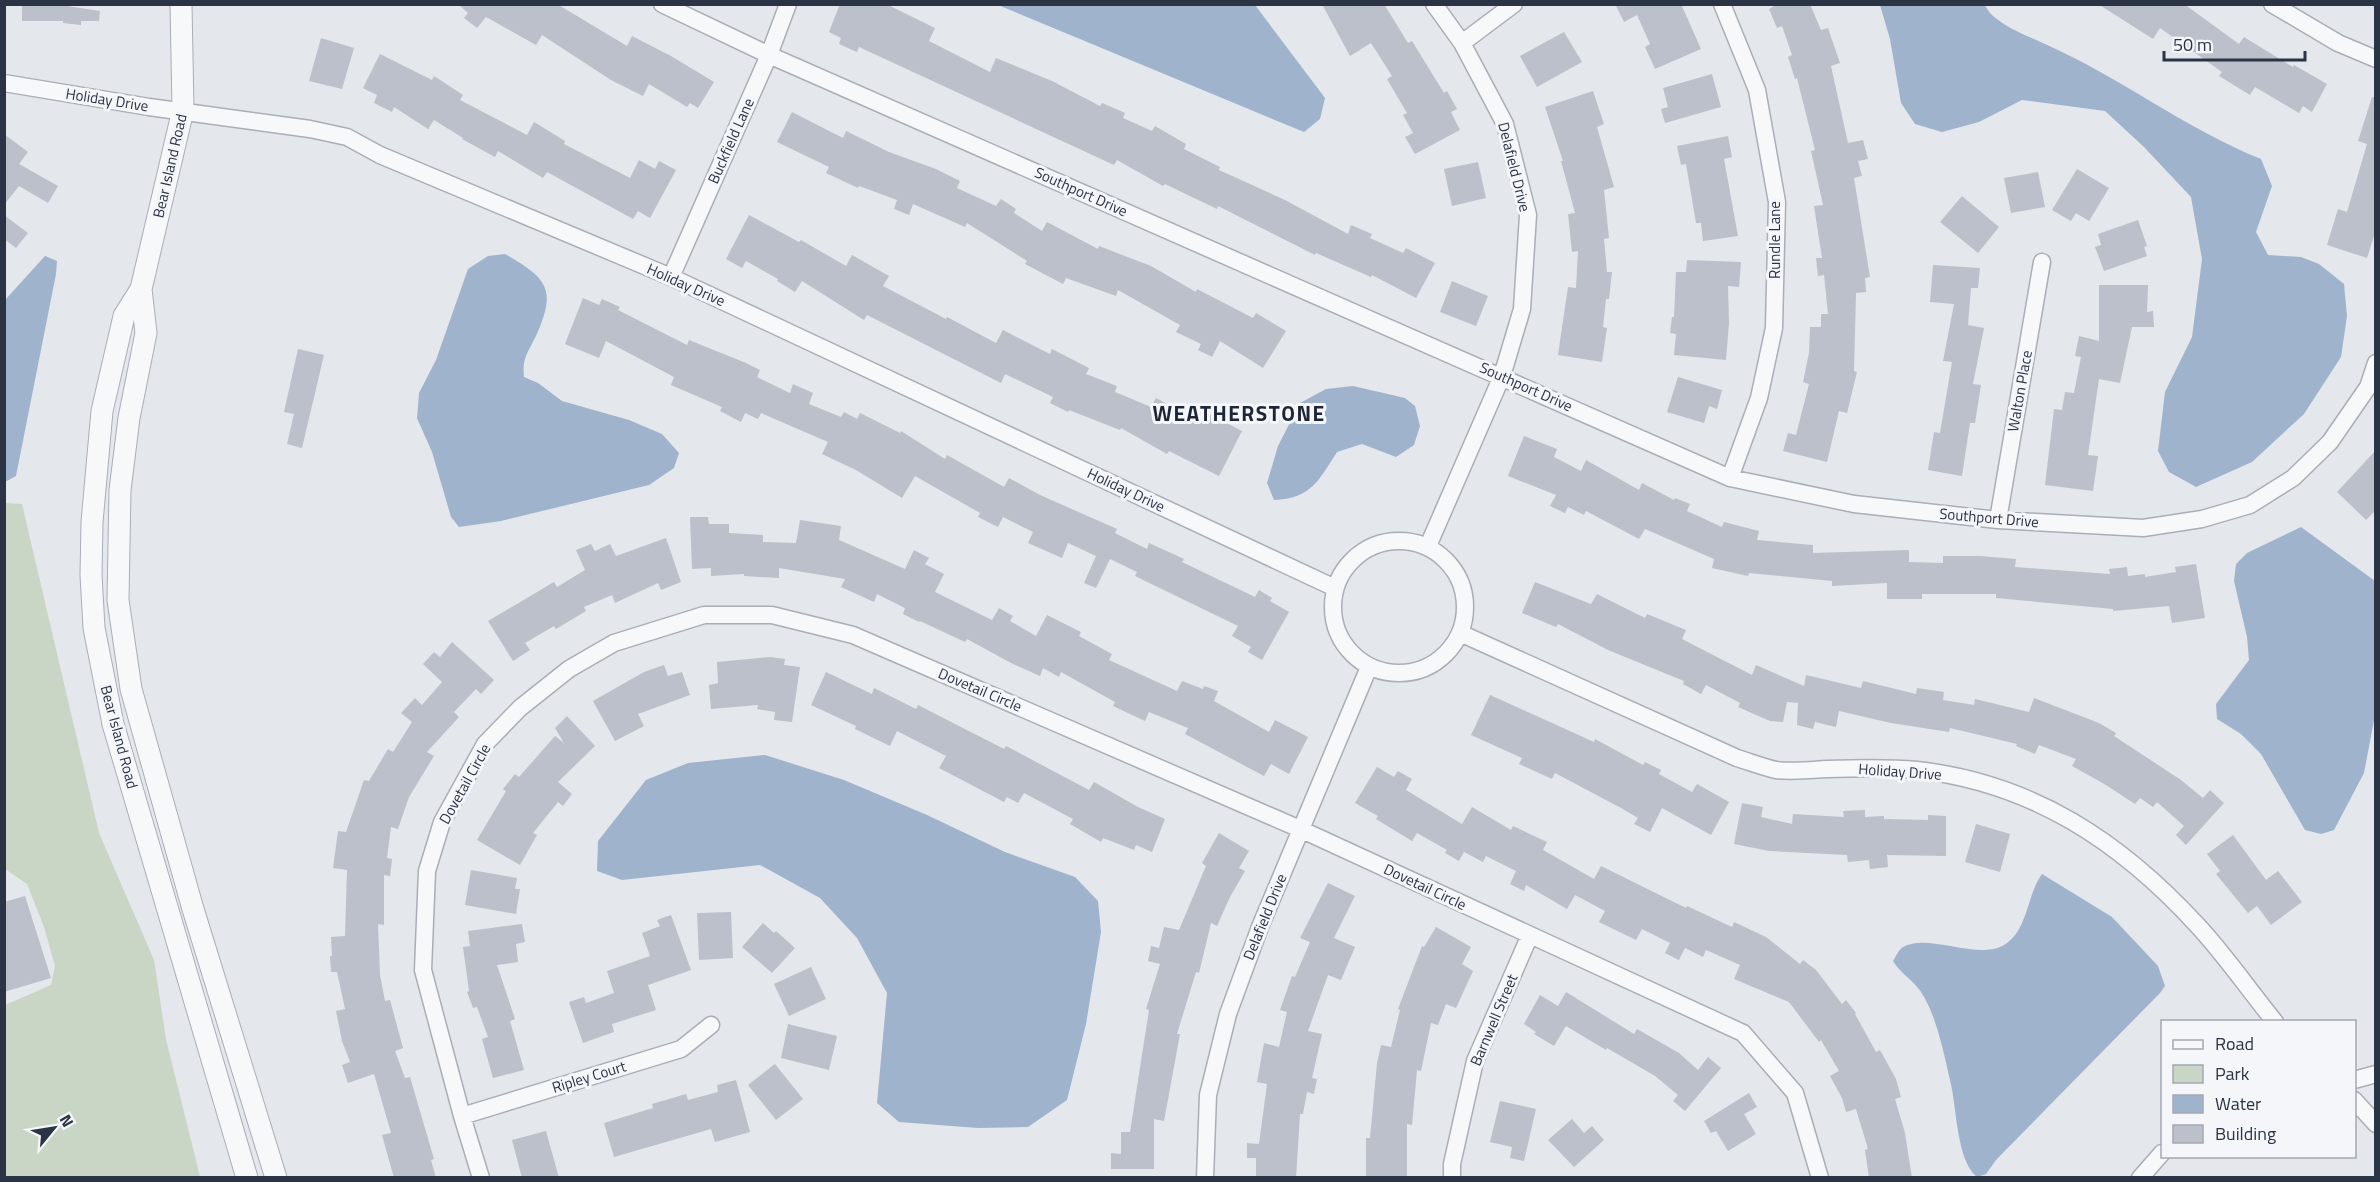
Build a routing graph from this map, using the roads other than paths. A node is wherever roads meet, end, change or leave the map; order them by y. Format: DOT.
graph roads {
  1 [pos="181,4"];
  2 [pos="662,4"];
  3 [pos="788,4"];
  4 [pos="1434,4"];
  5 [pos="1514,4"];
  6 [pos="1722,4"];
  7 [pos="2272,4"];
  8 [pos="1462,43"];
  9 [pos="769,55"];
  10 [pos="2376,59"];
  11 [pos="4,83"];
  12 [pos="183,110"];
  13 [pos="2042,262"];
  14 [pos="671,277"];
  15 [pos="141,289"];
  16 [pos="2376,363"];
  17 [pos="1502,376"];
  18 [pos="1730,478"];
  19 [pos="1998,520"];
  20 [pos="1428,546"];
  21 [pos="1335,588"];
  22 [pos="1460,633"];
  23 [pos="1369,667"];
  24 [pos="1300,829"];
  25 [pos="1530,935"];
  26 [pos="2273,1020"];
  27 [pos="711,1025"];
  28 [pos="2376,1074"];
  29 [pos="2356,1080"];
  30 [pos="2356,1101"];
  31 [pos="462,1116"];
  32 [pos="2376,1124"];
  33 [pos="2161,1155"];
  34 [pos="247,1178"];
  35 [pos="276,1178"];
  36 [pos="481,1178"];
  37 [pos="1205,1178"];
  38 [pos="1452,1178"];
  39 [pos="1820,1178"];
  40 [pos="2140,1178"];
  1 -- 12 [label="street, Bear Island Road"];
  2 -- 9 [label="street, Southport Drive"];
  3 -- 9 [label="street, Buckfield Lane"];
  4 -- 8 [label="street, Delafield Drive"];
  5 -- 8 [label="street"];
  6 -- 18 [label="street, Rundle Lane"];
  7 -- 10 [label="street"];
  8 -- 17 [label="street, Delafield Drive"];
  9 -- 14 [label="street, Buckfield Lane"];
  9 -- 17 [label="street, Southport Drive"];
  11 -- 12 [label="street, Holiday Drive"];
  12 -- 14 [label="street, Holiday Drive"];
  12 -- 15 [label="street, Bear Island Road"];
  13 -- 19 [label="street, Walton Place"];
  14 -- 21 [label="street, Holiday Drive"];
  15 -- 34 [label="street, Bear Island Road"];
  15 -- 35 [label="street, Bear Island Road"];
  16 -- 19 [label="street, Southport Drive"];
  17 -- 18 [label="street, Southport Drive"];
  17 -- 20 [label="street, Delafield Drive"];
  18 -- 19 [label="street, Southport Drive"];
  20 -- 21 [label="street"];
  20 -- 22 [label="street"];
  21 -- 23 [label="street"];
  22 -- 23 [label="street"];
  22 -- 26 [label="street, Holiday Drive"];
  23 -- 24 [label="street, Delafield Drive"];
  24 -- 25 [label="street, Dovetail Circle"];
  24 -- 31 [label="street, Dovetail Circle"];
  24 -- 37 [label="street, Delafield Drive"];
  25 -- 38 [label="street, Barnwell Street"];
  25 -- 39 [label="street, Dovetail Circle"];
  27 -- 31 [label="street, Ripley Court"];
  28 -- 29 [label="street"];
  30 -- 32 [label="street"];
  31 -- 36 [label="street, Dovetail Circle"];
  33 -- 40 [label="street"];
}
